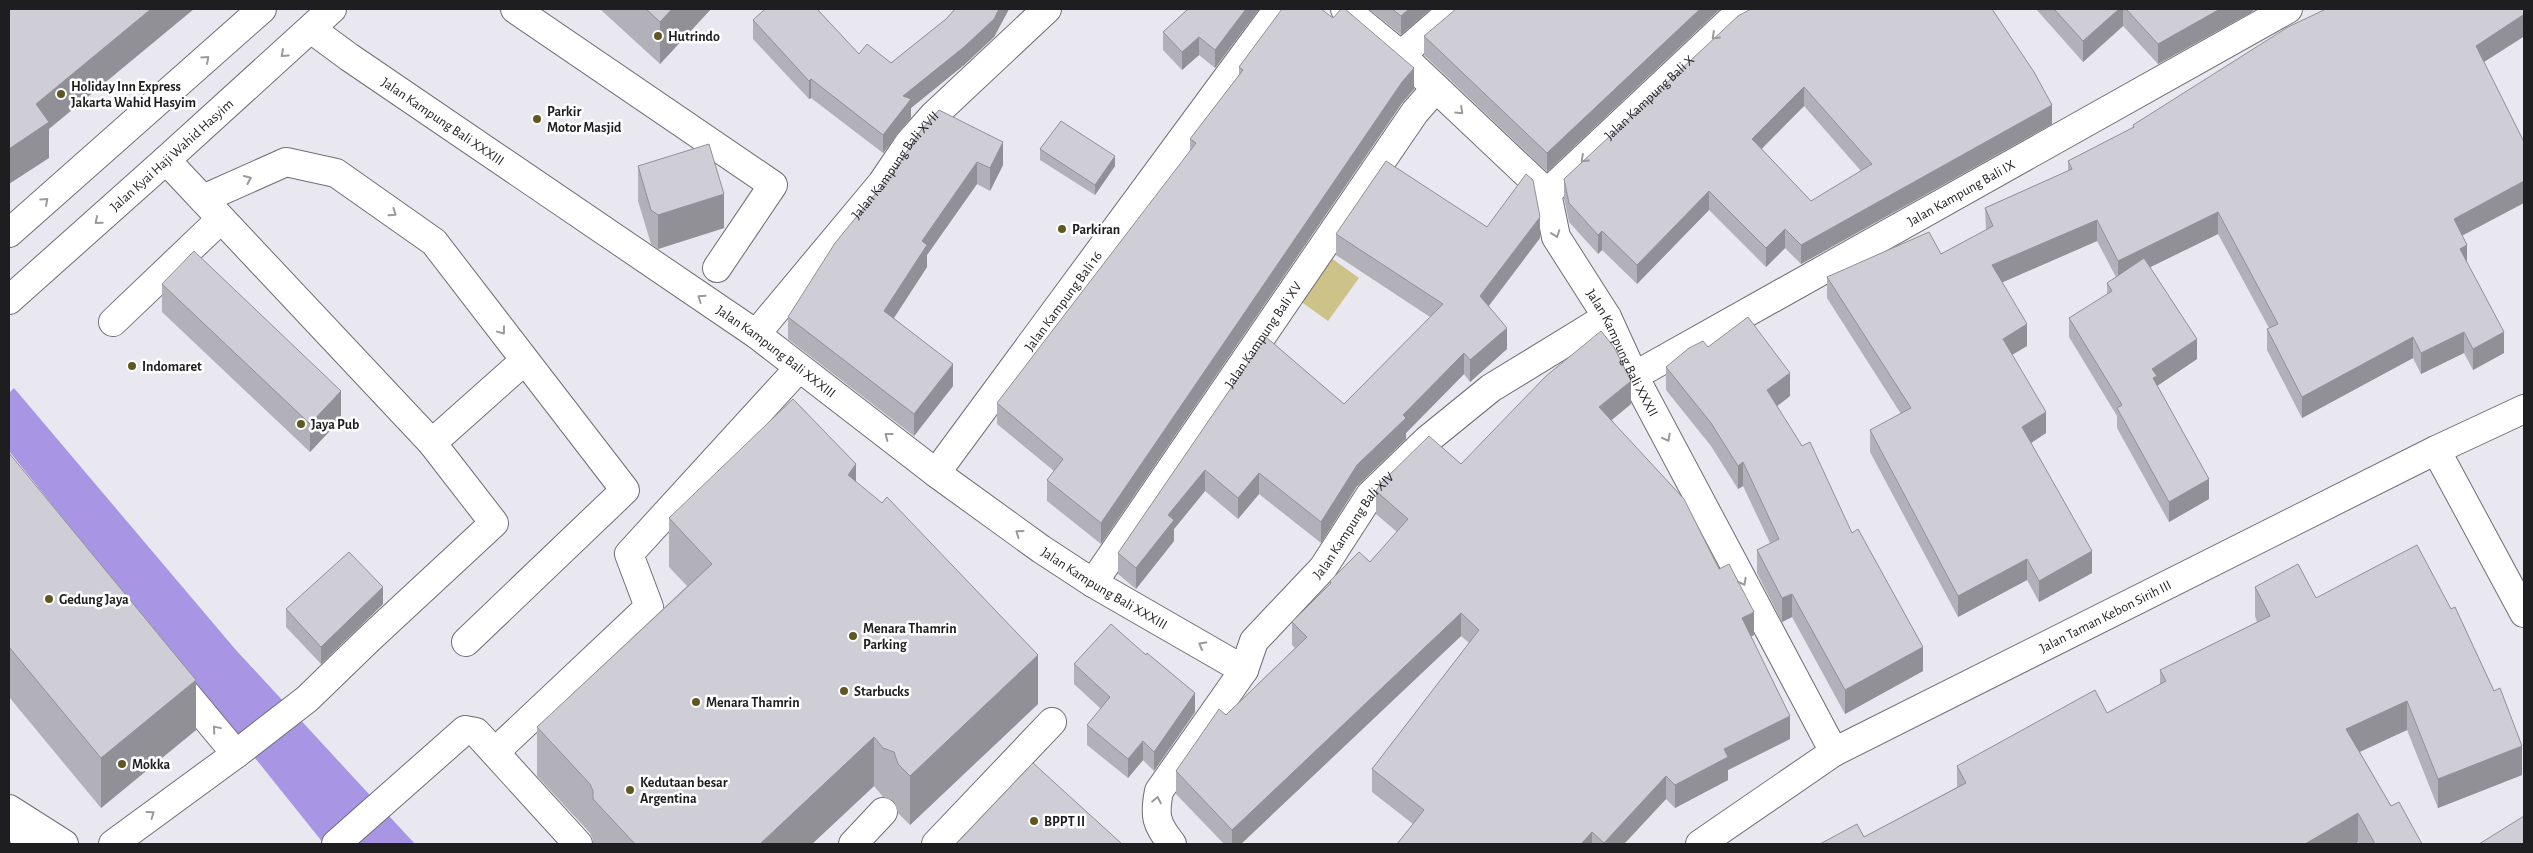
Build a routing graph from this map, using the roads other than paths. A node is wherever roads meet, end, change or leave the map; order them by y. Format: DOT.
graph roads {
  1 [pos="262,9"];
  2 [pos="332,9"];
  3 [pos="515,9"];
  4 [pos="1047,9"];
  5 [pos="1278,9"];
  6 [pos="1345,9"];
  7 [pos="1454,9"];
  8 [pos="1755,9"];
  9 [pos="2288,9"];
  10 [pos="311,29"];
  11 [pos="1402,55"];
  12 [pos="1436,88"];
  13 [pos="166,160"];
  14 [pos="1547,193"];
  15 [pos="204,198"];
  16 [pos="221,219"];
  17 [pos="9,233"];
  18 [pos="717,268"];
  19 [pos="9,300"];
  20 [pos="1607,318"];
  21 [pos="114,322"];
  22 [pos="756,334"];
  23 [pos="524,360"];
  24 [pos="799,368"];
  25 [pos="1634,376"];
  26 [pos="2524,409"];
  27 [pos="432,443"];
  28 [pos="2436,450"];
  29 [pos="936,472"];
  30 [pos="1093,584"];
  31 [pos="2524,613"];
  32 [pos="466,642"];
  33 [pos="154,655"];
  34 [pos="1244,670"];
  35 [pos="1052,722"];
  36 [pos="495,752"];
  37 [pos="1834,752"];
  38 [pos="238,753"];
  39 [pos="9,808"];
  40 [pos="883,812"];
  41 [pos="9,818"];
  42 [pos="30,844"];
  43 [pos="64,844"];
  44 [pos="113,844"];
  45 [pos="336,844"];
  46 [pos="578,844"];
  47 [pos="853,844"];
  48 [pos="936,844"];
  49 [pos="1172,844"];
  50 [pos="1700,844"];
  17 -- 1 [label="street, one-way"];
  2 -- 10 [label="street, Jalan Kyai Haji Wahid Hasyim"];
  3 -- 18 [label="street"];
  4 -- 22 [label="street, Jalan Kampung Bali XVII"];
  5 -- 29 [label="street, Jalan Kampung Bali 16"];
  6 -- 11 [label="street"];
  7 -- 11 [label="street"];
  8 -- 14 [label="street, Jalan Kampung Bali X, one-way"];
  9 -- 25 [label="street, Jalan Kampung Bali IX"];
  10 -- 13 [label="street, Jalan Kyai Haji Wahid Hasyim, one-way"];
  22 -- 10 [label="street, Jalan Kampung Bali XXXIII, one-way"];
  11 -- 12 [label="street"];
  12 -- 14 [label="street, one-way"];
  12 -- 30 [label="street, Jalan Kampung Bali XV"];
  13 -- 15 [label="street"];
  13 -- 19 [label="street, Jalan Kyai Haji Wahid Hasyim, one-way"];
  14 -- 20 [label="street, Jalan Kampung Bali XXXII, one-way"];
  15 -- 16 [label="street"];
  15 -- 23 [label="street, one-way"];
  16 -- 21 [label="street"];
  16 -- 27 [label="street"];
  20 -- 25 [label="street, Jalan Kampung Bali XXXII"];
  20 -- 34 [label="street, Jalan Kampung Bali XIV"];
  22 -- 24 [label="street, Jalan Kampung Bali XXXIII"];
  23 -- 27 [label="street"];
  23 -- 32 [label="street"];
  29 -- 24 [label="street, Jalan Kampung Bali XXXIII, one-way"];
  24 -- 36 [label="street"];
  25 -- 37 [label="street, Jalan Kampung Bali XXXII, one-way"];
  26 -- 28 [label="street, Jalan Taman Kebon Sirih III"];
  27 -- 38 [label="street"];
  28 -- 31 [label="street"];
  28 -- 37 [label="street, Jalan Taman Kebon Sirih III"];
  30 -- 29 [label="street, Jalan Kampung Bali XXXIII, one-way"];
  34 -- 30 [label="street, Jalan Kampung Bali XXXIII, one-way"];
  38 -- 33 [label="street, one-way"];
  49 -- 34 [label="street, Jalan Kampung Bali XIV, one-way"];
  35 -- 48 [label="street"];
  36 -- 45 [label="street"];
  36 -- 46 [label="street"];
  37 -- 50 [label="street, Jalan Taman Kebon Sirih III"];
  44 -- 38 [label="street, one-way"];
  39 -- 43 [label="street"];
  40 -- 47 [label="street"];
  41 -- 42 [label="street"];
}
